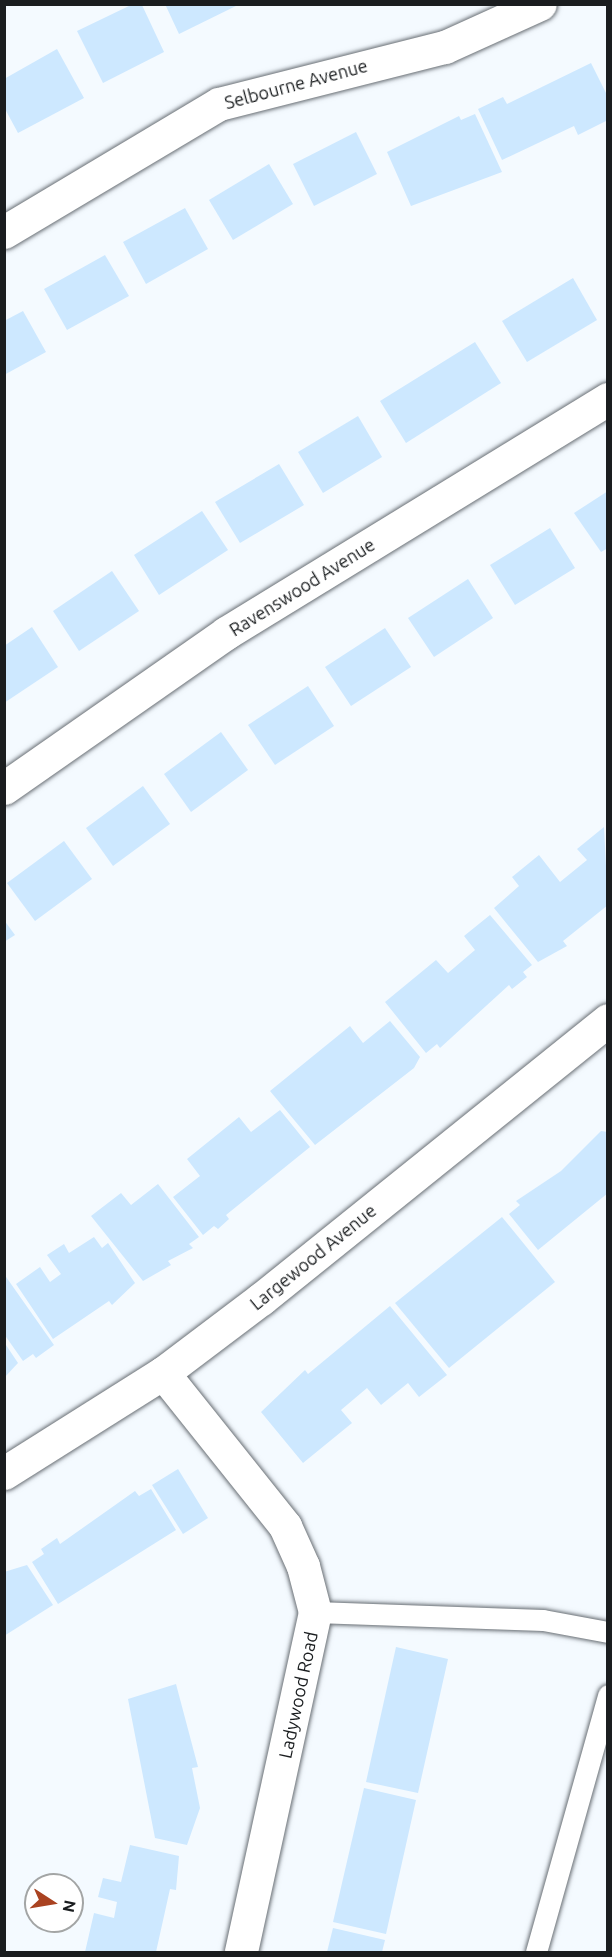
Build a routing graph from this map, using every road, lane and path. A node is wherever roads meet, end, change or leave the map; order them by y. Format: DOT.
graph roads {
  1 [pos="540,4"];
  2 [pos="4,232"];
  3 [pos="608,399"];
  4 [pos="4,788"];
  5 [pos="608,1020"];
  6 [pos="164,1372"];
  7 [pos="4,1473"];
  8 [pos="315,1612"];
  9 [pos="608,1632"];
  10 [pos="608,1695"];
  11 [pos="241,1953"];
  12 [pos="536,1953"];
  1 -- 2 [label="street, Selbourne Avenue"];
  3 -- 4 [label="street, Ravenswood Avenue"];
  5 -- 6 [label="street, Largewood Avenue"];
  6 -- 7 [label="street, Largewood Avenue"];
  6 -- 8 [label="street, Ladywood Road"];
  8 -- 9 [label="lane"];
  8 -- 11 [label="street, Ladywood Road"];
  10 -- 12 [label="lane"];
}
